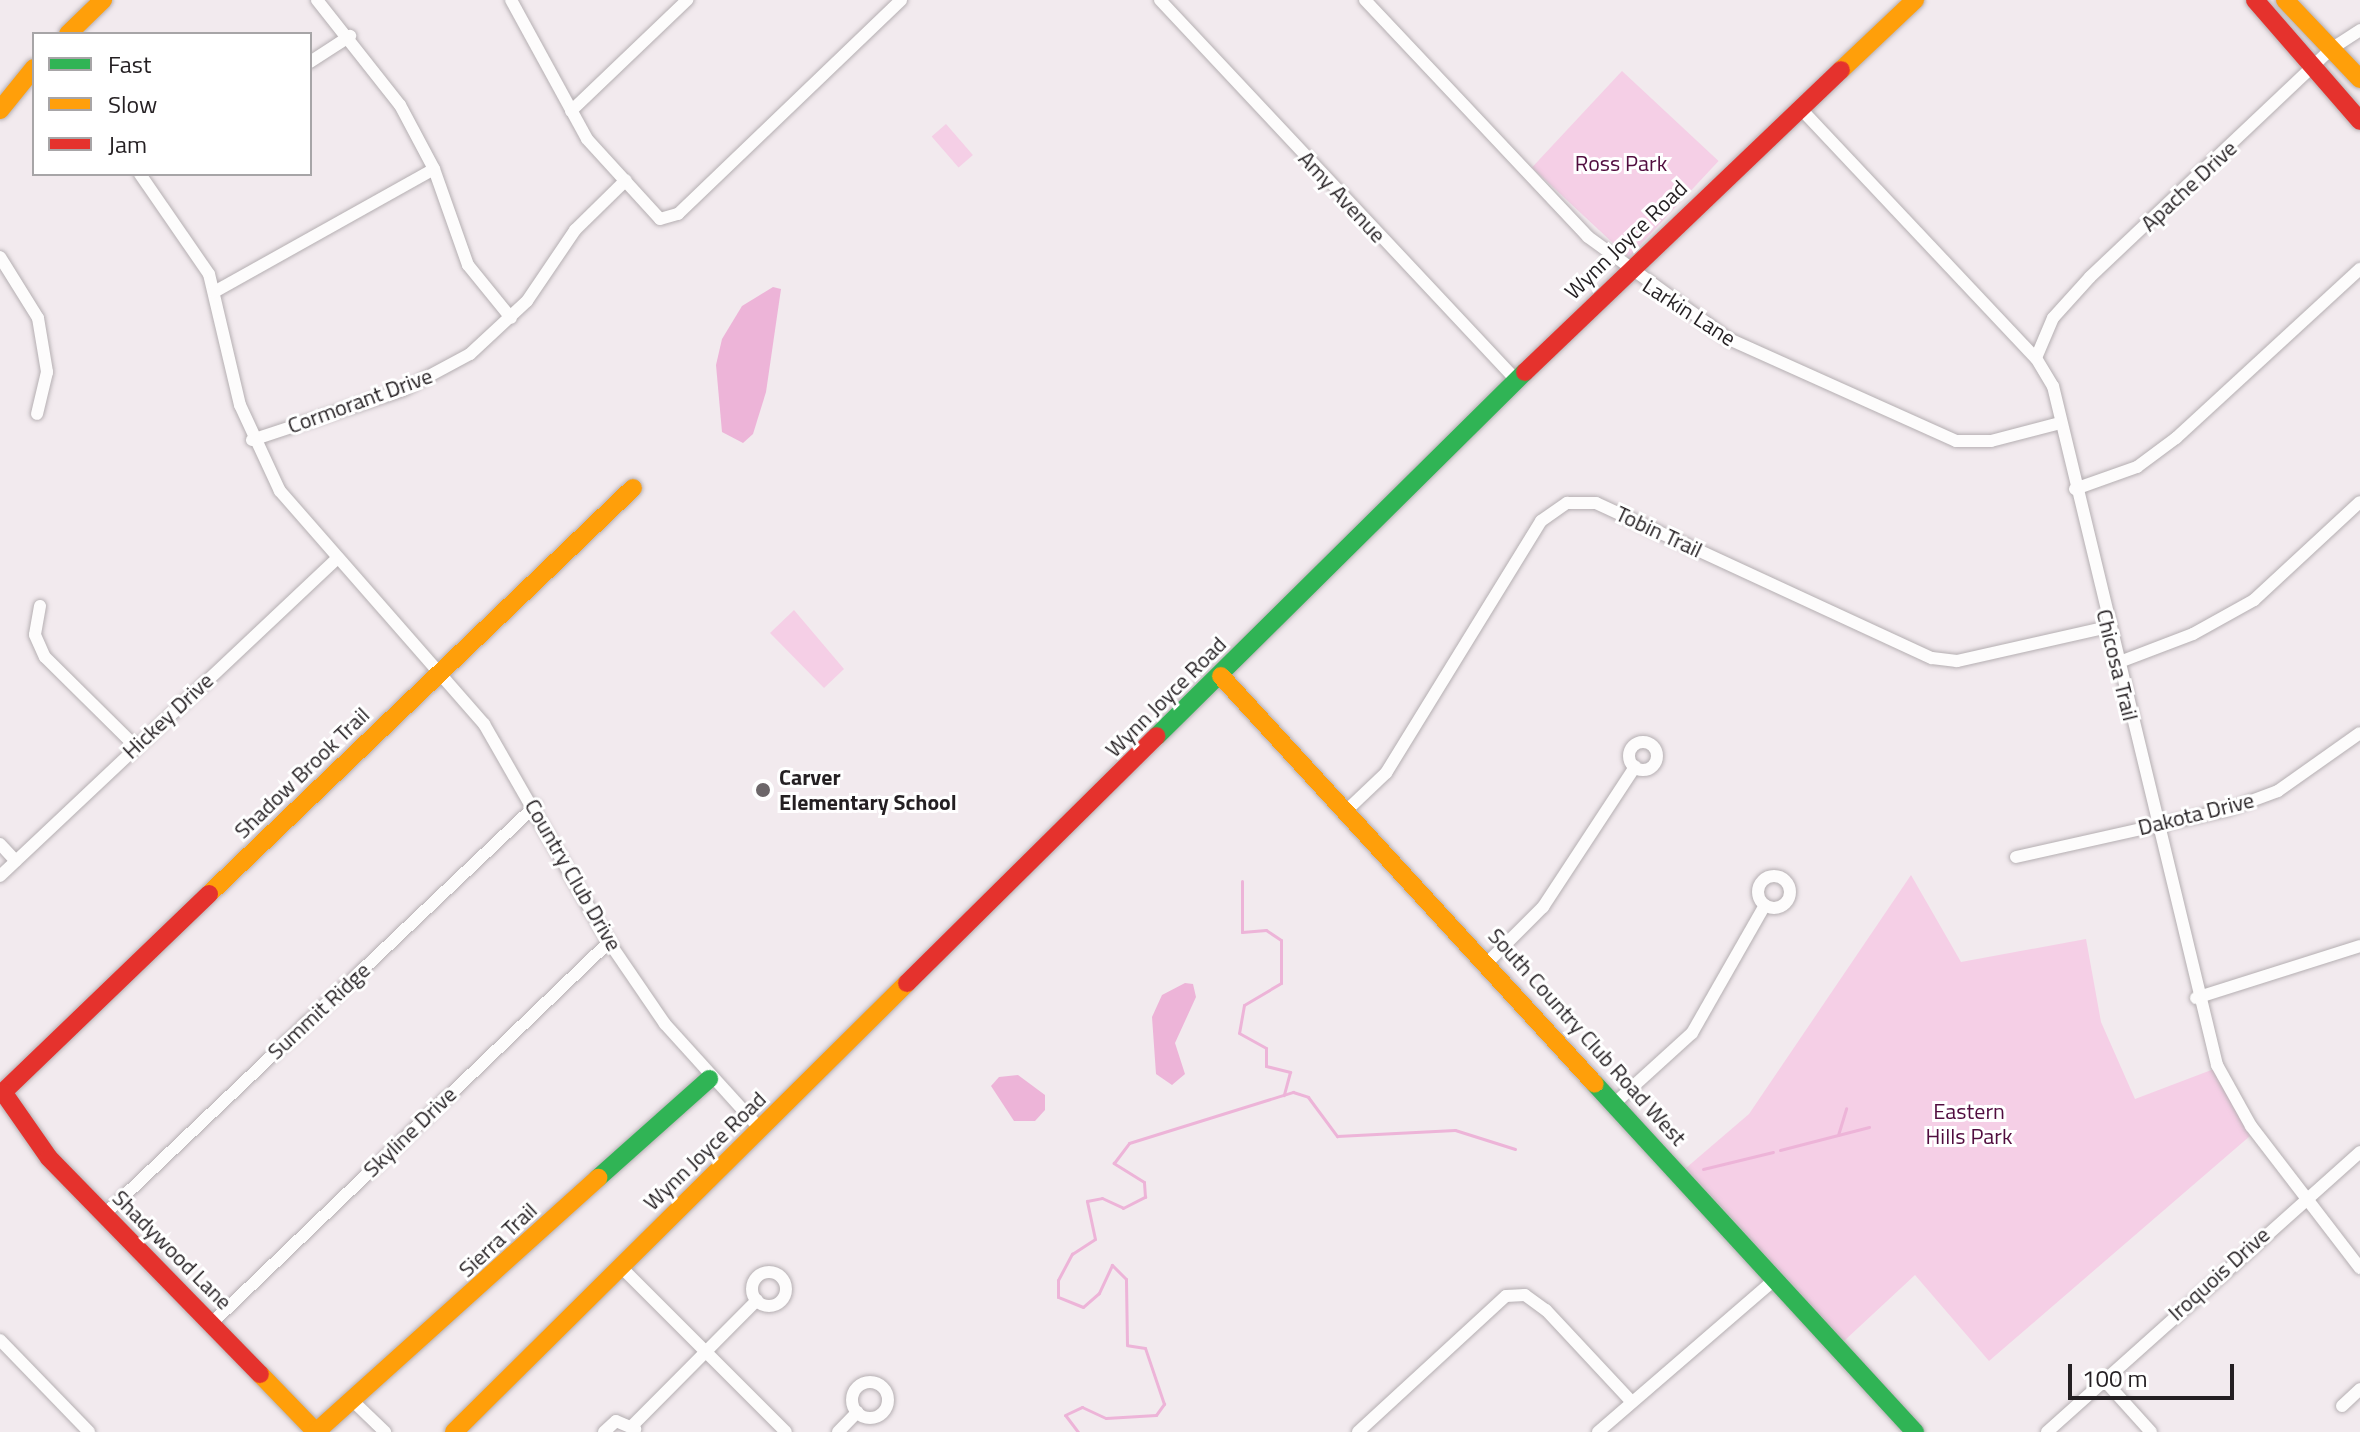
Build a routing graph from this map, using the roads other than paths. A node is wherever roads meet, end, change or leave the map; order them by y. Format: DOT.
graph roads {
  1 [pos="103,0"];
  2 [pos="317,0"];
  3 [pos="511,0"];
  4 [pos="687,0"];
  5 [pos="900,0"];
  6 [pos="1160,0"];
  7 [pos="1365,0"];
  8 [pos="1915,0"];
  9 [pos="2255,0"];
  10 [pos="2285,0"];
  11 [pos="2360,30"];
  12 [pos="70,32"];
  13 [pos="350,36"];
  14 [pos="2331,49"];
  15 [pos="312,61"];
  16 [pos="2318,66"];
  17 [pos="32,70"];
  18 [pos="2360,79"];
  19 [pos="1801,109"];
  20 [pos="0,110"];
  21 [pos="571,111"];
  22 [pos="2360,121"];
  23 [pos="434,169"];
  24 [pos="143,176"];
  25 [pos="626,180"];
  26 [pos="0,257"];
  27 [pos="2360,269"];
  28 [pos="1627,271"];
  29 [pos="214,292"];
  30 [pos="511,318"];
  31 [pos="2036,358"];
  32 [pos="1517,381"];
  33 [pos="37,414"];
  34 [pos="2060,423"];
  35 [pos="252,440"];
  36 [pos="633,488"];
  37 [pos="2075,489"];
  38 [pos="2360,502"];
  39 [pos="338,558"];
  40 [pos="40,606"];
  41 [pos="2108,627"];
  42 [pos="2117,663"];
  43 [pos="442,672"];
  44 [pos="1221,676"];
  45 [pos="2360,733"];
  46 [pos="135,746"];
  47 [pos="1635,767"];
  48 [pos="535,806"];
  49 [pos="1347,810"];
  50 [pos="2155,825"];
  51 [pos="0,844"];
  52 [pos="2016,857"];
  53 [pos="16,861"];
  54 [pos="0,876"];
  55 [pos="1765,905"];
  56 [pos="609,942"];
  57 [pos="2360,946"];
  58 [pos="1488,962"];
  59 [pos="2196,998"];
  60 [pos="709,1079"];
  61 [pos="3,1092"];
  62 [pos="1615,1103"];
  63 [pos="761,1130"];
  64 [pos="2360,1152"];
  65 [pos="2302,1198"];
  66 [pos="103,1216"];
  67 [pos="621,1267"];
  68 [pos="2360,1268"];
  69 [pos="1775,1279"];
  70 [pos="757,1300"];
  71 [pos="212,1323"];
  72 [pos="0,1340"];
  73 [pos="704,1350"];
  74 [pos="2104,1380"];
  75 [pos="2360,1389"];
  76 [pos="1631,1401"];
  77 [pos="355,1403"];
  78 [pos="2342,1406"];
  79 [pos="857,1412"];
  80 [pos="635,1429"];
  81 [pos="89,1432"];
  82 [pos="316,1432"];
  83 [pos="385,1432"];
  84 [pos="454,1432"];
  85 [pos="604,1432"];
  86 [pos="786,1432"];
  87 [pos="838,1432"];
  88 [pos="1358,1432"];
  89 [pos="1598,1432"];
  90 [pos="1915,1432"];
  91 [pos="2047,1432"];
  92 [pos="2151,1432"];
  1 -- 12 [label="street"];
  2 -- 13 [label="street"];
  3 -- 21 [label="street"];
  4 -- 21 [label="street"];
  5 -- 25 [label="street"];
  6 -- 32 [label="street, Amy Avenue"];
  7 -- 28 [label="street, Larkin Lane"];
  8 -- 19 [label="street, Wynn Joyce Road"];
  9 -- 16 [label="street"];
  10 -- 14 [label="street"];
  11 -- 14 [label="street, Apache Drive"];
  13 -- 15 [label="street"];
  13 -- 23 [label="street"];
  14 -- 16 [label="street, Apache Drive"];
  14 -- 18 [label="street"];
  16 -- 22 [label="street"];
  16 -- 31 [label="street, Apache Drive"];
  17 -- 20 [label="street"];
  19 -- 28 [label="street, Wynn Joyce Road"];
  19 -- 31 [label="street, Chicosa Trail"];
  21 -- 25 [label="street"];
  23 -- 29 [label="street"];
  23 -- 30 [label="street"];
  24 -- 29 [label="street, Country Club Drive"];
  25 -- 30 [label="street, Cormorant Drive"];
  26 -- 33 [label="street"];
  27 -- 37 [label="street"];
  28 -- 32 [label="street, Wynn Joyce Road"];
  28 -- 34 [label="street, Larkin Lane"];
  29 -- 35 [label="street, Country Club Drive"];
  30 -- 35 [label="street, Cormorant Drive"];
  31 -- 34 [label="street, Chicosa Trail"];
  32 -- 44 [label="street, Wynn Joyce Road"];
  34 -- 37 [label="street, Chicosa Trail"];
  35 -- 39 [label="street, Country Club Drive"];
  36 -- 43 [label="street, Shadow Brook Trail"];
  37 -- 41 [label="street, Chicosa Trail"];
  38 -- 42 [label="street"];
  39 -- 43 [label="street, Country Club Drive"];
  39 -- 46 [label="street, Hickey Drive"];
  40 -- 46 [label="street"];
  41 -- 42 [label="street, Chicosa Trail"];
  41 -- 49 [label="street, Tobin Trail"];
  42 -- 50 [label="street, Chicosa Trail"];
  43 -- 48 [label="street, Country Club Drive"];
  43 -- 61 [label="street, Shadow Brook Trail"];
  44 -- 49 [label="street, South Country Club Road West"];
  44 -- 63 [label="street, Wynn Joyce Road"];
  45 -- 50 [label="street, Dakota Drive"];
  46 -- 53 [label="street, Hickey Drive"];
  47 -- 58 [label="street"];
  48 -- 56 [label="street, Country Club Drive"];
  48 -- 66 [label="street, Summit Ridge"];
  49 -- 58 [label="street, South Country Club Road West"];
  50 -- 52 [label="street, Dakota Drive"];
  50 -- 59 [label="street, Chicosa Trail"];
  51 -- 53 [label="street"];
  53 -- 54 [label="street, Hickey Drive"];
  55 -- 62 [label="street"];
  56 -- 60 [label="street, Country Club Drive"];
  56 -- 71 [label="street, Skyline Drive"];
  57 -- 59 [label="street"];
  58 -- 62 [label="street, South Country Club Road West"];
  59 -- 65 [label="street, Chicosa Trail"];
  60 -- 63 [label="street, Country Club Drive"];
  60 -- 77 [label="street, Sierra Trail"];
  61 -- 66 [label="street, Shadywood Lane"];
  62 -- 69 [label="street, South Country Club Road West"];
  63 -- 67 [label="street, Wynn Joyce Road"];
  64 -- 65 [label="street, Iroquois Drive"];
  65 -- 68 [label="street, Chicosa Trail"];
  65 -- 74 [label="street, Iroquois Drive"];
  66 -- 71 [label="street, Shadywood Lane"];
  67 -- 73 [label="street"];
  67 -- 84 [label="street, Wynn Joyce Road"];
  69 -- 76 [label="street"];
  69 -- 90 [label="street, South Country Club Road West"];
  70 -- 73 [label="street"];
  71 -- 82 [label="street, Shadywood Lane"];
  72 -- 81 [label="street"];
  73 -- 80 [label="street"];
  73 -- 86 [label="street"];
  74 -- 91 [label="street, Iroquois Drive"];
  74 -- 92 [label="street"];
  75 -- 78 [label="street"];
  76 -- 88 [label="street"];
  76 -- 89 [label="street"];
  77 -- 82 [label="street, Sierra Trail"];
  77 -- 83 [label="street"];
  79 -- 87 [label="street"];
  80 -- 85 [label="street"];
}
